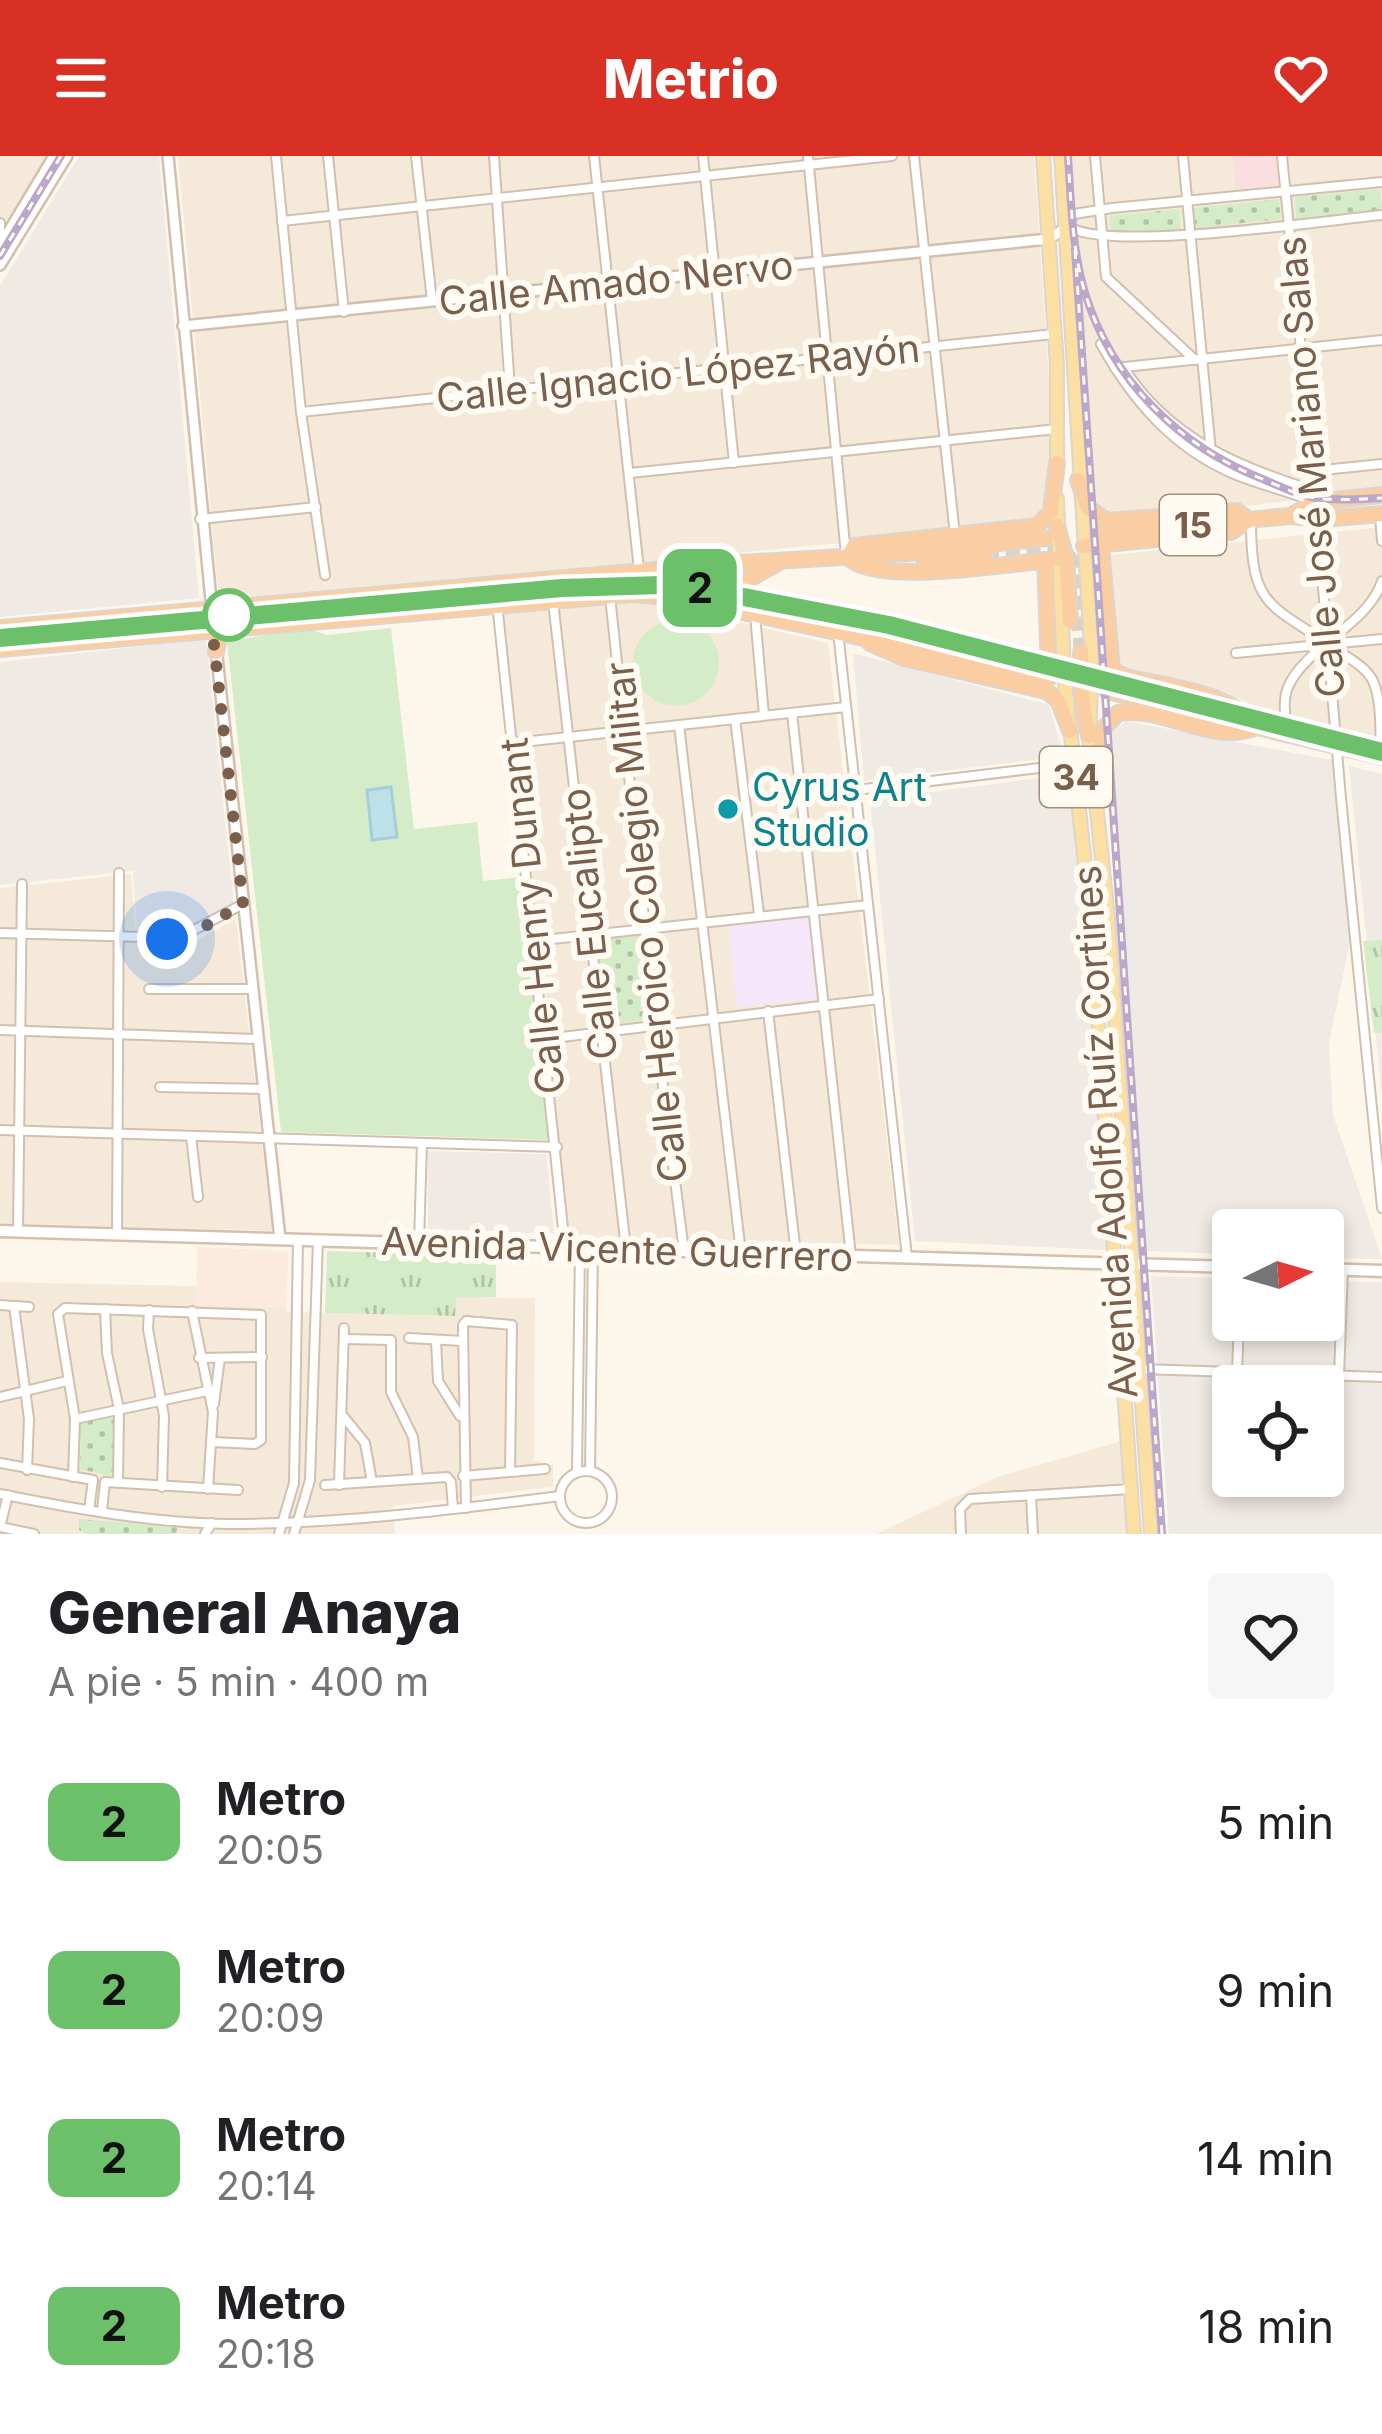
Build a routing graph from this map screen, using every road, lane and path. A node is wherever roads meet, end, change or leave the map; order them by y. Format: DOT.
graph roads {
  1 [pos="54,156"];
  2 [pos="67,156"];
  3 [pos="168,156"];
  4 [pos="276,156"];
  5 [pos="328,156"];
  6 [pos="416,156"];
  7 [pos="494,156"];
  8 [pos="594,156"];
  9 [pos="703,156"];
  10 [pos="892,156"];
  11 [pos="914,156"];
  12 [pos="1043,156"];
  13 [pos="1060,156"];
  14 [pos="1095,156"];
  15 [pos="1183,156"];
  16 [pos="1282,156"];
  17 [pos="808,161"];
  18 [pos="705,177"];
  19 [pos="1382,182"];
  20 [pos="597,187"];
  21 [pos="1286,192"];
  22 [pos="497,198"];
  23 [pos="1187,200"];
  24 [pos="421,206"];
  25 [pos="1100,211"];
  26 [pos="334,215"];
  27 [pos="1382,215"];
  28 [pos="282,221"];
  29 [pos="0,223"];
  30 [pos="1289,224"];
  31 [pos="1066,226"];
  32 [pos="1191,233"];
  33 [pos="1102,237"];
  34 [pos="1049,239"];
  35 [pos="3,242"];
  36 [pos="923,250"];
  37 [pos="820,262"];
  38 [pos="0,265"];
  39 [pos="715,274"];
  40 [pos="608,286"];
  41 [pos="505,295"];
  42 [pos="432,302"];
  43 [pos="344,312"];
  44 [pos="291,317"];
  45 [pos="183,326"];
  46 [pos="1055,334"];
  47 [pos="1382,340"];
  48 [pos="1101,344"];
  49 [pos="934,348"];
  50 [pos="1301,348"];
  51 [pos="829,358"];
  52 [pos="1198,359"];
  53 [pos="725,368"];
  54 [pos="1119,368"];
  55 [pos="619,379"];
  56 [pos="510,389"];
  57 [pos="301,412"];
  58 [pos="1057,428"];
  59 [pos="945,441"];
  60 [pos="838,452"];
  61 [pos="1211,452"];
  62 [pos="734,463"];
  63 [pos="1057,464"];
  64 [pos="1382,464"];
  65 [pos="1313,470"];
  66 [pos="630,473"];
  67 [pos="1078,480"];
  68 [pos="1382,494"];
  69 [pos="1316,504"];
  70 [pos="316,506"];
  71 [pos="1381,514"];
  72 [pos="200,519"];
  73 [pos="1250,520"];
  74 [pos="1052,532"];
  75 [pos="955,536"];
  76 [pos="1099,541"];
  77 [pos="1382,541"];
  78 [pos="1084,546"];
  79 [pos="909,553"];
  80 [pos="985,556"];
  81 [pos="847,557"];
  82 [pos="786,560"];
  83 [pos="1051,560"];
  84 [pos="639,571"];
  85 [pos="325,574"];
  86 [pos="1382,581"];
  87 [pos="495,584"];
  88 [pos="610,593"];
  89 [pos="553,598"];
  90 [pos="497,603"];
  91 [pos="210,609"];
  92 [pos="755,614"];
  93 [pos="1070,621"];
  94 [pos="238,626"];
  95 [pos="214,628"];
  96 [pos="8,631"];
  97 [pos="837,631"];
  98 [pos="855,634"];
  99 [pos="1382,639"];
  100 [pos="60,643"];
  101 [pos="1329,644"];
  102 [pos="0,649"];
  103 [pos="216,652"];
  104 [pos="1081,652"];
  105 [pos="1236,653"];
  106 [pos="1054,673"];
  107 [pos="1107,686"];
  108 [pos="846,706"];
  109 [pos="792,712"];
  110 [pos="764,716"];
  111 [pos="735,719"];
  112 [pos="679,725"];
  113 [pos="1257,727"];
  114 [pos="623,731"];
  115 [pos="1070,731"];
  116 [pos="1288,735"];
  117 [pos="1089,736"];
  118 [pos="568,737"];
  119 [pos="512,743"];
  120 [pos="1336,747"];
  121 [pos="1382,757"];
  122 [pos="1074,764"];
  123 [pos="855,790"];
  124 [pos="1097,797"];
  125 [pos="119,873"];
  126 [pos="22,884"];
  127 [pos="243,904"];
  128 [pos="868,905"];
  129 [pos="813,910"];
  130 [pos="759,914"];
  131 [pos="702,922"];
  132 [pos="645,928"];
  133 [pos="0,932"];
  134 [pos="20,933"];
  135 [pos="590,934"];
  136 [pos="119,937"];
  137 [pos="534,941"];
  138 [pos="149,988"];
  139 [pos="253,988"];
  140 [pos="878,1000"];
  141 [pos="823,1005"];
  142 [pos="768,1011"];
  143 [pos="714,1017"];
  144 [pos="655,1023"];
  145 [pos="0,1030"];
  146 [pos="18,1030"];
  147 [pos="602,1031"];
  148 [pos="118,1035"];
  149 [pos="258,1039"];
  150 [pos="545,1039"];
  151 [pos="160,1087"];
  152 [pos="263,1089"];
  153 [pos="0,1130"];
  154 [pos="18,1130"];
  155 [pos="118,1132"];
  156 [pos="191,1136"];
  157 [pos="268,1138"];
  158 [pos="422,1143"];
  159 [pos="557,1147"];
  160 [pos="198,1197"];
  161 [pos="1382,1208"];
  162 [pos="0,1232"];
  163 [pos="18,1232"];
  164 [pos="117,1235"];
  165 [pos="280,1239"];
  166 [pos="298,1239"];
  167 [pos="318,1240"];
  168 [pos="419,1243"];
  169 [pos="565,1248"];
  170 [pos="587,1249"];
  171 [pos="626,1249"];
  172 [pos="683,1251"];
  173 [pos="741,1253"];
  174 [pos="796,1254"];
  175 [pos="851,1256"];
  176 [pos="907,1258"];
  177 [pos="1115,1264"];
  178 [pos="1132,1264"];
  179 [pos="1212,1266"];
  180 [pos="1344,1270"];
  181 [pos="1382,1271"];
  182 [pos="0,1305"];
  183 [pos="14,1306"];
  184 [pos="29,1307"];
  185 [pos="104,1309"];
  186 [pos="149,1310"];
  187 [pos="192,1311"];
  188 [pos="409,1338"];
  189 [pos="463,1340"];
  190 [pos="436,1341"];
  191 [pos="297,1351"];
  192 [pos="314,1351"];
  193 [pos="199,1358"];
  194 [pos="220,1358"];
  195 [pos="262,1358"];
  196 [pos="1138,1369"];
  197 [pos="1212,1372"];
  198 [pos="1344,1376"];
  199 [pos="1382,1377"];
  200 [pos="67,1381"];
  201 [pos="25,1391"];
  202 [pos="207,1391"];
  203 [pos="0,1397"];
  204 [pos="162,1400"];
  205 [pos="119,1409"];
  206 [pos="213,1412"];
  207 [pos="343,1416"];
  208 [pos="75,1419"];
  209 [pos="463,1419"];
  210 [pos="212,1442"];
  211 [pos="0,1463"];
  212 [pos="545,1469"];
  213 [pos="27,1470"];
  214 [pos="590,1471"];
  215 [pos="510,1472"];
  216 [pos="577,1472"];
  217 [pos="464,1475"];
  218 [pos="73,1477"];
  219 [pos="418,1479"];
  220 [pos="372,1482"];
  221 [pos="118,1483"];
  222 [pos="339,1484"];
  223 [pos="325,1485"];
  224 [pos="161,1487"];
  225 [pos="208,1489"];
  226 [pos="1131,1489"];
  227 [pos="238,1490"];
  228 [pos="4,1494"];
  229 [pos="1030,1495"];
  230 [pos="560,1496"];
  231 [pos="461,1509"];
  232 [pos="89,1510"];
  233 [pos="102,1511"];
  234 [pos="284,1521"];
  235 [pos="299,1521"];
  236 [pos="212,1523"];
  237 [pos="226,1524"];
  238 [pos="0,1527"];
  239 [pos="19,1533"];
  240 [pos="34,1534"];
  241 [pos="205,1534"];
  242 [pos="219,1534"];
  243 [pos="279,1534"];
  244 [pos="294,1534"];
  245 [pos="961,1534"];
  246 [pos="1033,1534"];
  247 [pos="1134,1534"];
  248 [pos="1150,1534"];
  1 -- 35 [label="street"];
  2 -- 35 [label="street"];
  3 -- 45 [label="street"];
  4 -- 28 [label="street"];
  5 -- 26 [label="street"];
  6 -- 24 [label="street"];
  7 -- 22 [label="street"];
  8 -- 20 [label="street"];
  9 -- 18 [label="street"];
  10 -- 17 [label="street"];
  11 -- 36 [label="street"];
  12 -- 34 [label="main road"];
  13 -- 31 [label="main road, Avenida Adolfo Ruíz Cortines / 34"];
  14 -- 25 [label="street"];
  15 -- 23 [label="street"];
  16 -- 21 [label="street, Calle José Mariano Salas"];
  17 -- 18 [label="street"];
  17 -- 37 [label="street"];
  18 -- 20 [label="street"];
  18 -- 39 [label="street"];
  19 -- 21 [label="street"];
  20 -- 22 [label="street"];
  20 -- 40 [label="street"];
  21 -- 23 [label="street"];
  21 -- 30 [label="street, Calle José Mariano Salas"];
  22 -- 24 [label="street"];
  22 -- 41 [label="street"];
  23 -- 25 [label="street"];
  23 -- 32 [label="street"];
  24 -- 26 [label="street"];
  24 -- 42 [label="street"];
  25 -- 31 [label="street"];
  25 -- 33 [label="street"];
  26 -- 28 [label="street"];
  26 -- 43 [label="street"];
  27 -- 30 [label="street"];
  28 -- 44 [label="street"];
  29 -- 35 [label="street"];
  30 -- 32 [label="street"];
  30 -- 50 [label="street, Calle José Mariano Salas"];
  31 -- 33 [label="street"];
  31 -- 34 [label="street"];
  31 -- 67 [label="main road, Avenida Adolfo Ruíz Cortines / 34"];
  32 -- 33 [label="street"];
  32 -- 52 [label="street"];
  33 -- 52 [label="street"];
  34 -- 36 [label="street, Calle Amado Nervo"];
  34 -- 46 [label="main road"];
  35 -- 38 [label="street"];
  36 -- 37 [label="street, Calle Amado Nervo"];
  36 -- 49 [label="street"];
  37 -- 39 [label="street, Calle Amado Nervo"];
  37 -- 51 [label="street"];
  39 -- 40 [label="street, Calle Amado Nervo"];
  39 -- 53 [label="street"];
  40 -- 41 [label="street, Calle Amado Nervo"];
  40 -- 55 [label="street"];
  41 -- 42 [label="street, Calle Amado Nervo"];
  41 -- 56 [label="street"];
  42 -- 43 [label="street, Calle Amado Nervo"];
  43 -- 44 [label="street, Calle Amado Nervo"];
  44 -- 45 [label="street, Calle Amado Nervo"];
  44 -- 57 [label="street"];
  45 -- 72 [label="street"];
  46 -- 49 [label="street, Calle Ignacio López Rayón"];
  46 -- 58 [label="main road"];
  47 -- 50 [label="street"];
  48 -- 54 [label="street"];
  49 -- 51 [label="street, Calle Ignacio López Rayón"];
  49 -- 59 [label="street"];
  50 -- 52 [label="street"];
  50 -- 65 [label="street, Calle José Mariano Salas"];
  51 -- 53 [label="street, Calle Ignacio López Rayón"];
  51 -- 60 [label="street"];
  52 -- 54 [label="street"];
  52 -- 61 [label="street"];
  53 -- 55 [label="street, Calle Ignacio López Rayón"];
  53 -- 62 [label="street"];
  54 -- 61 [label="street"];
  54 -- 69 [label="street"];
  55 -- 56 [label="street, Calle Ignacio López Rayón"];
  55 -- 66 [label="street"];
  56 -- 57 [label="street, Calle Ignacio López Rayón"];
  57 -- 70 [label="street"];
  58 -- 59 [label="street"];
  58 -- 63 [label="main road"];
  59 -- 60 [label="street"];
  59 -- 75 [label="street"];
  60 -- 62 [label="street"];
  60 -- 81 [label="street"];
  61 -- 69 [label="street"];
  62 -- 66 [label="street"];
  63 -- 74 [label="main road"];
  63 -- 75 [label="highway"];
  64 -- 65 [label="street"];
  65 -- 69 [label="street, Calle José Mariano Salas"];
  66 -- 84 [label="street"];
  67 -- 73 [label="highway"];
  67 -- 78 [label="main road, Avenida Adolfo Ruíz Cortines / 34"];
  68 -- 69 [label="highway, 15"];
  69 -- 71 [label="highway, 15"];
  69 -- 73 [label="highway, 15"];
  69 -- 101 [label="street, Calle José Mariano Salas"];
  70 -- 72 [label="street"];
  70 -- 85 [label="street"];
  71 -- 77 [label="street"];
  72 -- 91 [label="street"];
  73 -- 76 [label="highway"];
  73 -- 101 [label="street"];
  74 -- 79 [label="highway"];
  74 -- 83 [label="main road"];
  74 -- 93 [label="highway"];
  75 -- 81 [label="highway"];
  76 -- 78 [label="highway"];
  76 -- 113 [label="highway"];
  78 -- 117 [label="main road, Avenida Adolfo Ruíz Cortines / 34"];
  79 -- 80 [label="highway"];
  79 -- 81 [label="highway"];
  81 -- 82 [label="highway"];
  81 -- 83 [label="highway"];
  82 -- 84 [label="highway"];
  82 -- 92 [label="highway"];
  83 -- 106 [label="highway"];
  84 -- 87 [label="highway"];
  86 -- 101 [label="street"];
  87 -- 90 [label="street, Calle Henry Dunant"];
  87 -- 91 [label="highway"];
  88 -- 89 [label="highway"];
  88 -- 92 [label="highway"];
  88 -- 114 [label="street, Calle Heroico Colegio Militar"];
  89 -- 90 [label="highway"];
  89 -- 118 [label="street, Calle Eucalipto"];
  90 -- 94 [label="highway"];
  90 -- 119 [label="street, Calle Henry Dunant"];
  91 -- 95 [label="street"];
  91 -- 96 [label="highway"];
  92 -- 97 [label="highway"];
  92 -- 110 [label="street"];
  94 -- 95 [label="highway"];
  94 -- 103 [label="highway"];
  95 -- 100 [label="highway"];
  95 -- 103 [label="street"];
  96 -- 100 [label="highway"];
  97 -- 98 [label="highway"];
  97 -- 108 [label="street"];
  98 -- 106 [label="highway"];
  98 -- 115 [label="highway"];
  99 -- 101 [label="street"];
  100 -- 102 [label="highway"];
  101 -- 105 [label="street"];
  101 -- 116 [label="street"];
  101 -- 120 [label="street, Calle José Mariano Salas"];
  101 -- 121 [label="street"];
  103 -- 127 [label="street"];
  104 -- 117 [label="highway"];
  106 -- 115 [label="main road, Avenida Adolfo Ruíz Cortines / 34"];
  107 -- 113 [label="highway"];
  108 -- 109 [label="street"];
  108 -- 123 [label="street"];
  109 -- 110 [label="street"];
  109 -- 129 [label="street"];
  110 -- 111 [label="street"];
  111 -- 112 [label="street"];
  111 -- 130 [label="street"];
  112 -- 114 [label="street"];
  112 -- 131 [label="street"];
  113 -- 116 [label="highway"];
  113 -- 124 [label="highway"];
  114 -- 118 [label="street"];
  114 -- 132 [label="street, Calle Heroico Colegio Militar"];
  115 -- 122 [label="main road, Avenida Adolfo Ruíz Cortines / 34"];
  116 -- 120 [label="highway"];
  117 -- 124 [label="main road, Avenida Adolfo Ruíz Cortines / 34"];
  118 -- 119 [label="street"];
  118 -- 135 [label="street, Calle Eucalipto"];
  119 -- 137 [label="street, Calle Henry Dunant"];
  120 -- 121 [label="highway"];
  120 -- 161 [label="street, Calle José Mariano Salas"];
  122 -- 123 [label="street"];
  122 -- 177 [label="main road, Avenida Adolfo Ruíz Cortines / 34"];
  123 -- 128 [label="street"];
  124 -- 178 [label="main road, Avenida Adolfo Ruíz Cortines / 34"];
  125 -- 136 [label="street"];
  126 -- 134 [label="street"];
  127 -- 136 [label="street"];
  127 -- 139 [label="street"];
  128 -- 129 [label="street"];
  128 -- 140 [label="street"];
  129 -- 130 [label="street"];
  129 -- 141 [label="street"];
  130 -- 131 [label="street"];
  131 -- 132 [label="street"];
  131 -- 143 [label="street"];
  132 -- 135 [label="street"];
  132 -- 144 [label="street, Calle Heroico Colegio Militar"];
  133 -- 134 [label="street"];
  134 -- 136 [label="street"];
  134 -- 146 [label="street"];
  135 -- 137 [label="street"];
  135 -- 147 [label="street, Calle Eucalipto"];
  136 -- 148 [label="street"];
  137 -- 150 [label="street, Calle Henry Dunant"];
  138 -- 139 [label="street"];
  139 -- 149 [label="street"];
  140 -- 141 [label="street"];
  140 -- 176 [label="street"];
  141 -- 142 [label="street"];
  141 -- 175 [label="street"];
  142 -- 143 [label="street"];
  142 -- 174 [label="street"];
  143 -- 144 [label="street"];
  143 -- 173 [label="street"];
  144 -- 147 [label="street"];
  144 -- 172 [label="street, Calle Heroico Colegio Militar"];
  145 -- 146 [label="street"];
  146 -- 148 [label="street"];
  146 -- 154 [label="street"];
  147 -- 150 [label="street"];
  147 -- 171 [label="street, Calle Eucalipto"];
  148 -- 149 [label="street"];
  148 -- 155 [label="street"];
  149 -- 152 [label="street"];
  150 -- 159 [label="street, Calle Henry Dunant"];
  151 -- 152 [label="street"];
  152 -- 157 [label="street"];
  153 -- 154 [label="street"];
  154 -- 155 [label="street"];
  154 -- 163 [label="street"];
  155 -- 156 [label="street"];
  155 -- 164 [label="street"];
  156 -- 157 [label="street"];
  156 -- 160 [label="street"];
  157 -- 158 [label="street"];
  157 -- 165 [label="street"];
  158 -- 159 [label="street"];
  158 -- 168 [label="street"];
  159 -- 169 [label="street, Calle Henry Dunant"];
  162 -- 163 [label="main road, Avenida Vicente Guerrero"];
  163 -- 164 [label="main road, Avenida Vicente Guerrero"];
  164 -- 165 [label="main road, Avenida Vicente Guerrero"];
  165 -- 166 [label="main road, Avenida Vicente Guerrero"];
  166 -- 167 [label="main road, Avenida Vicente Guerrero"];
  166 -- 191 [label="street"];
  167 -- 168 [label="main road, Avenida Vicente Guerrero"];
  167 -- 192 [label="street"];
  168 -- 169 [label="main road, Avenida Vicente Guerrero"];
  169 -- 170 [label="main road, Avenida Vicente Guerrero"];
  170 -- 171 [label="main road, Avenida Vicente Guerrero"];
  170 -- 214 [label="street"];
  170 -- 216 [label="street"];
  171 -- 172 [label="main road, Avenida Vicente Guerrero"];
  172 -- 173 [label="main road, Avenida Vicente Guerrero"];
  173 -- 174 [label="main road, Avenida Vicente Guerrero"];
  174 -- 175 [label="main road, Avenida Vicente Guerrero"];
  175 -- 176 [label="main road, Avenida Vicente Guerrero"];
  176 -- 177 [label="main road, Avenida Vicente Guerrero"];
  177 -- 178 [label="main road, Avenida Vicente Guerrero"];
  177 -- 226 [label="main road, Avenida Adolfo Ruíz Cortines / 34"];
  178 -- 179 [label="main road, Avenida Vicente Guerrero"];
  178 -- 196 [label="main road, Avenida Adolfo Ruíz Cortines / 34"];
  180 -- 181 [label="main road"];
  182 -- 183 [label="street"];
  183 -- 184 [label="street"];
  183 -- 201 [label="street"];
  185 -- 186 [label="street"];
  185 -- 200 [label="street"];
  185 -- 205 [label="street"];
  186 -- 187 [label="street"];
  186 -- 204 [label="street"];
  187 -- 193 [label="street"];
  187 -- 195 [label="street"];
  188 -- 190 [label="street"];
  189 -- 190 [label="street"];
  189 -- 209 [label="street"];
  189 -- 215 [label="street"];
  190 -- 209 [label="street"];
  191 -- 192 [label="street"];
  191 -- 234 [label="street"];
  192 -- 235 [label="street"];
  193 -- 194 [label="street"];
  193 -- 202 [label="street"];
  194 -- 195 [label="street"];
  194 -- 206 [label="street"];
  195 -- 210 [label="street"];
  196 -- 197 [label="street"];
  196 -- 248 [label="main road, Avenida Adolfo Ruíz Cortines / 34"];
  198 -- 199 [label="street"];
  200 -- 201 [label="street"];
  200 -- 208 [label="street"];
  201 -- 203 [label="street"];
  201 -- 213 [label="street"];
  202 -- 204 [label="street"];
  202 -- 206 [label="street"];
  204 -- 205 [label="street"];
  204 -- 224 [label="street"];
  205 -- 208 [label="street"];
  205 -- 221 [label="street"];
  206 -- 210 [label="street"];
  207 -- 219 [label="street"];
  207 -- 220 [label="street"];
  207 -- 222 [label="street"];
  208 -- 218 [label="street"];
  209 -- 217 [label="street"];
  210 -- 225 [label="street"];
  211 -- 213 [label="street"];
  212 -- 215 [label="street"];
  213 -- 218 [label="street"];
  214 -- 216 [label="street"];
  214 -- 230 [label="street"];
  215 -- 217 [label="street"];
  216 -- 230 [label="street"];
  217 -- 231 [label="street"];
  218 -- 232 [label="street"];
  219 -- 220 [label="street"];
  219 -- 231 [label="street"];
  220 -- 222 [label="street"];
  221 -- 224 [label="street"];
  221 -- 233 [label="street"];
  222 -- 223 [label="street"];
  224 -- 225 [label="street"];
  225 -- 227 [label="street"];
  226 -- 229 [label="street"];
  226 -- 247 [label="main road, Avenida Adolfo Ruíz Cortines / 34"];
  228 -- 232 [label="street"];
  228 -- 238 [label="street"];
  229 -- 245 [label="street"];
  229 -- 246 [label="street"];
  230 -- 231 [label="street"];
  231 -- 235 [label="street"];
  232 -- 233 [label="street"];
  233 -- 236 [label="street"];
  234 -- 235 [label="street"];
  234 -- 237 [label="street"];
  234 -- 243 [label="street"];
  235 -- 244 [label="street"];
  236 -- 237 [label="street"];
  236 -- 241 [label="street"];
  237 -- 242 [label="street"];
  238 -- 239 [label="street"];
  239 -- 240 [label="street"];
}
